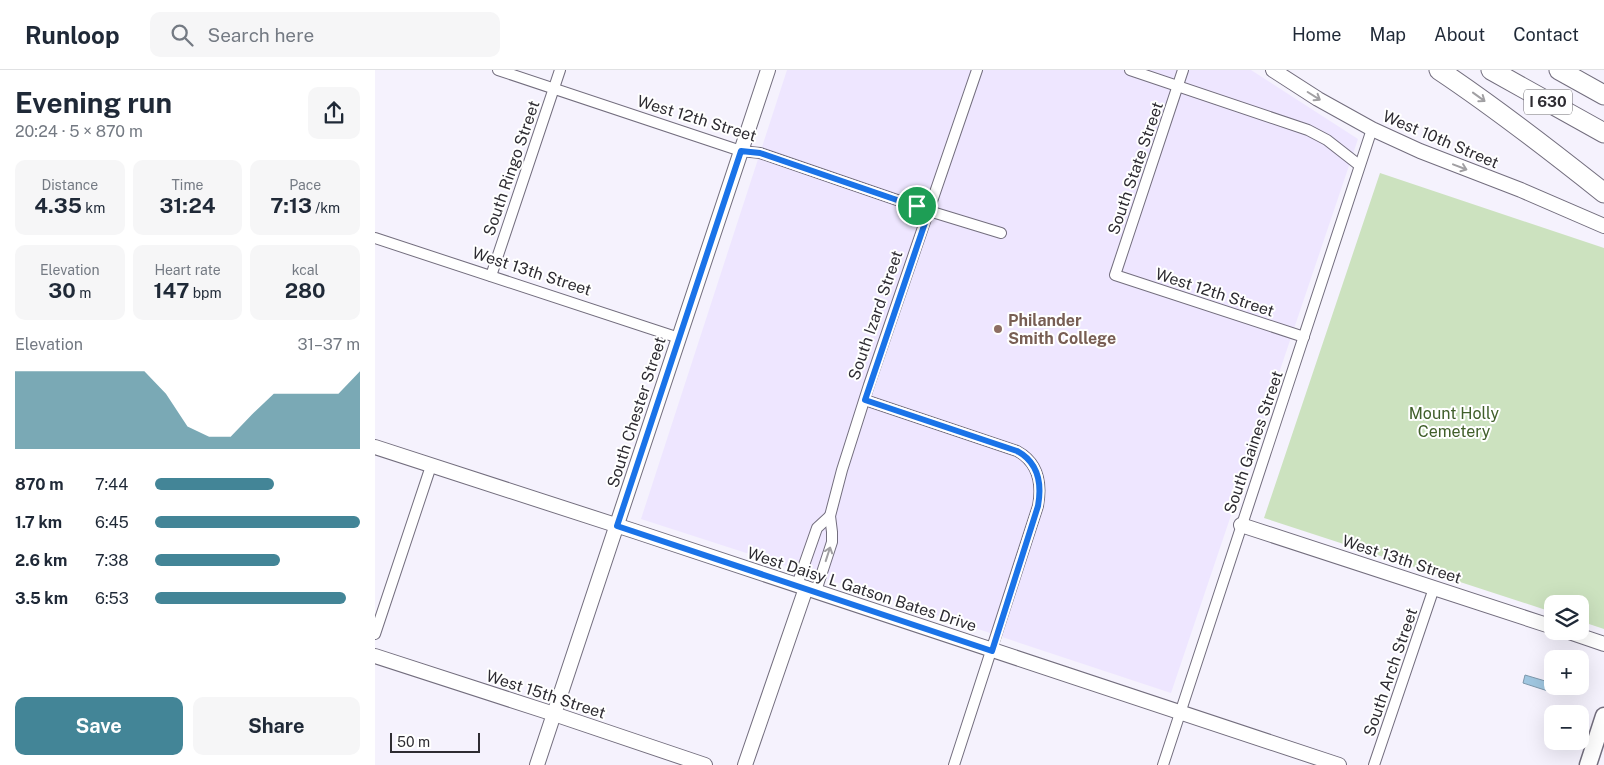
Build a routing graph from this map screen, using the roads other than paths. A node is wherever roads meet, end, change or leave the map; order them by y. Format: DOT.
graph roads {
  1 [pos="498,70"];
  2 [pos="560,70"];
  3 [pos="768,70"];
  4 [pos="977,70"];
  5 [pos="1130,70"];
  6 [pos="1183,70"];
  7 [pos="1273,70"];
  8 [pos="1439,70"];
  9 [pos="1491,70"];
  10 [pos="1559,70"];
  11 [pos="1178,87"];
  12 [pos="554,88"];
  13 [pos="1604,91"];
  14 [pos="1604,95"];
  15 [pos="1372,129"];
  16 [pos="1604,133"];
  17 [pos="741,151"];
  18 [pos="1359,165"];
  19 [pos="1604,193"];
  20 [pos="929,211"];
  21 [pos="1604,226"];
  22 [pos="1001,233"];
  23 [pos="375,238"];
  24 [pos="1115,274"];
  25 [pos="491,276"];
  26 [pos="1304,337"];
  27 [pos="679,338"];
  28 [pos="865,400"];
  29 [pos="375,447"];
  30 [pos="431,466"];
  31 [pos="829,516"];
  32 [pos="1241,525"];
  33 [pos="617,526"];
  34 [pos="806,588"];
  35 [pos="1434,588"];
  36 [pos="1544,624"];
  37 [pos="375,634"];
  38 [pos="1589,639"];
  39 [pos="1604,644"];
  40 [pos="992,651"];
  41 [pos="375,656"];
  42 [pos="1180,713"];
  43 [pos="554,714"];
  44 [pos="1604,716"];
  45 [pos="537,765"];
  46 [pos="705,765"];
  47 [pos="745,765"];
  48 [pos="954,765"];
  49 [pos="1163,765"];
  50 [pos="1339,765"];
  51 [pos="1374,765"];
  52 [pos="1588,765"];
  1 -- 12 [label="street, West 12th Street"];
  2 -- 12 [label="street, South Ringo Street"];
  3 -- 17 [label="street, South Chester Street"];
  4 -- 20 [label="street, South Izard Street"];
  5 -- 11 [label="street"];
  6 -- 11 [label="street, South State Street"];
  7 -- 15 [label="street, West 10th Street, one-way"];
  8 -- 19 [label="highway, one-way"];
  9 -- 16 [label="highway, I 630"];
  10 -- 13 [label="highway"];
  10 -- 14 [label="highway, I 630"];
  11 -- 18 [label="street"];
  11 -- 24 [label="street, South State Street"];
  12 -- 17 [label="street, West 12th Street"];
  12 -- 25 [label="street, South Ringo Street"];
  15 -- 18 [label="street, South Gaines Street"];
  15 -- 21 [label="street, West 10th Street, one-way"];
  17 -- 20 [label="street, West 12th Street"];
  17 -- 27 [label="street, South Chester Street"];
  18 -- 26 [label="street, South Gaines Street"];
  20 -- 22 [label="street, West 12th Street"];
  20 -- 28 [label="street, South Izard Street"];
  23 -- 25 [label="street, West 13th Street"];
  24 -- 26 [label="street, West 12th Street"];
  25 -- 27 [label="street, West 13th Street"];
  26 -- 32 [label="street, South Gaines Street"];
  27 -- 33 [label="street, South Chester Street"];
  28 -- 31 [label="street, South Izard Street"];
  28 -- 40 [label="street"];
  29 -- 30 [label="street, West Daisy L Gatson Bates Drive"];
  30 -- 33 [label="street, West Daisy L Gatson Bates Drive"];
  30 -- 37 [label="street"];
  31 -- 34 [label="street, South Izard Street"];
  34 -- 31 [label="street, South Izard Street, one-way"];
  32 -- 35 [label="street, West 13th Street"];
  32 -- 42 [label="street, South Gaines Street"];
  33 -- 34 [label="street, West Daisy L Gatson Bates Drive"];
  33 -- 43 [label="street, South Chester Street"];
  34 -- 40 [label="street, West Daisy L Gatson Bates Drive"];
  34 -- 47 [label="street, South Izard Street"];
  35 -- 36 [label="street, West 13th Street"];
  35 -- 51 [label="street, South Arch Street"];
  38 -- 39 [label="street"];
  40 -- 42 [label="street, West Daisy L Gatson Bates Drive"];
  40 -- 48 [label="street"];
  41 -- 43 [label="street, West 15th Street"];
  42 -- 49 [label="street, South Gaines Street"];
  42 -- 50 [label="street, West Daisy L Gatson Bates Drive"];
  43 -- 45 [label="street, South Chester Street"];
  43 -- 46 [label="street, West 15th Street"];
  44 -- 52 [label="main road"];
}
